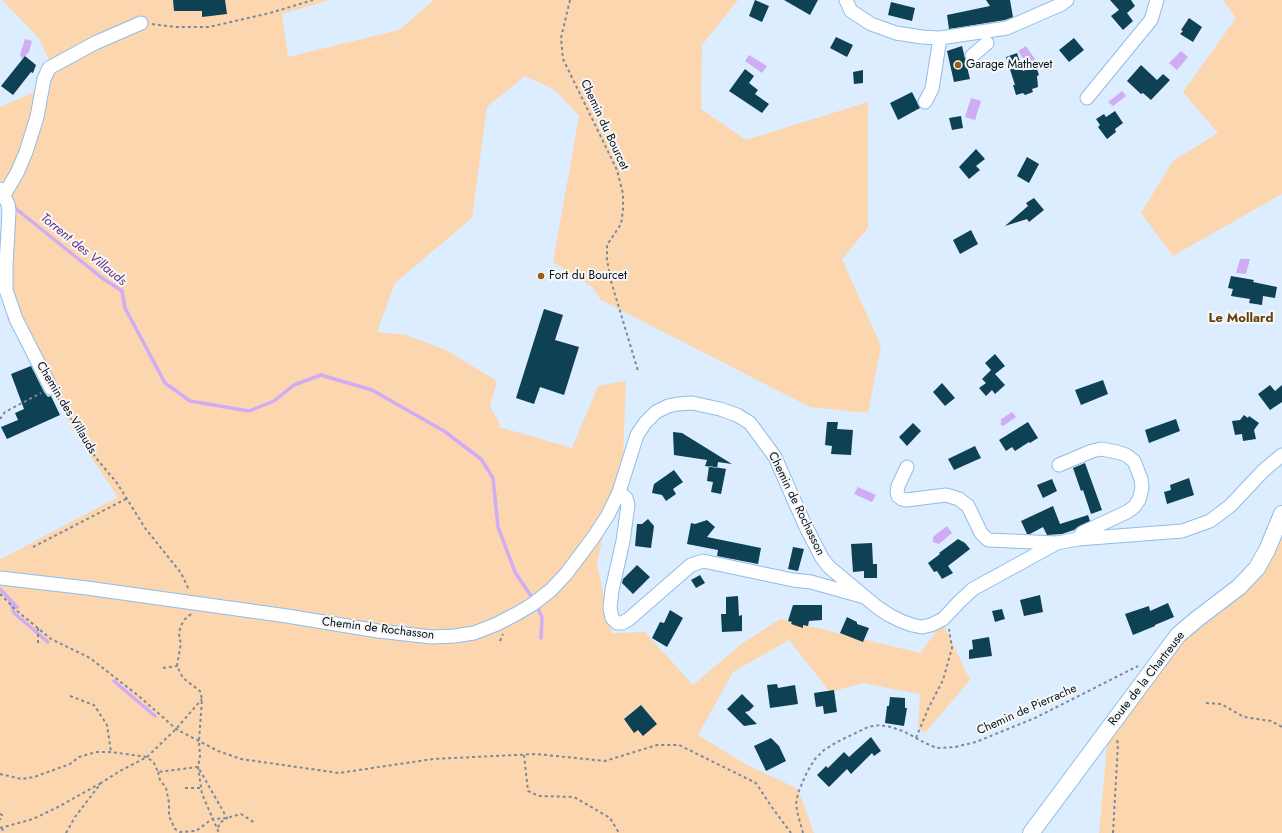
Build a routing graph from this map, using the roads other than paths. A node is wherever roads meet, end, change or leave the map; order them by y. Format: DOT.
graph roads {
  1 [pos="846,0"];
  2 [pos="1067,0"];
  3 [pos="1157,0"];
  4 [pos="141,23"];
  5 [pos="940,38"];
  6 [pos="987,43"];
  7 [pos="972,56"];
  8 [pos="1087,98"];
  9 [pos="925,102"];
  10 [pos="2,192"];
  11 [pos="3,293"];
  12 [pos="51,388"];
  13 [pos="1282,455"];
  14 [pos="1059,465"];
  15 [pos="907,467"];
  16 [pos="619,492"];
  17 [pos="1282,514"];
  18 [pos="1078,539"];
  19 [pos="1057,543"];
  20 [pos="0,578"];
  21 [pos="866,597"];
  22 [pos="1031,833"];
  1 -- 5 [label="street"];
  2 -- 5 [label="street"];
  3 -- 8 [label="street"];
  4 -- 10 [label="street"];
  5 -- 9 [label="street"];
  6 -- 7 [label="street"];
  10 -- 11 [label="street, Chemin des Villauds"];
  11 -- 12 [label="street, Chemin des Villauds"];
  13 -- 18 [label="street, Chemin de Rochasson"];
  14 -- 18 [label="street, Chemin de Rochasson"];
  15 -- 19 [label="street, Chemin de Rochasson"];
  16 -- 20 [label="street, Chemin de Rochasson"];
  16 -- 21 [label="street, Chemin de Rochasson"];
  16 -- 21 [label="street"];
  17 -- 22 [label="main road, Route de la Chartreuse"];
  18 -- 19 [label="street, Chemin de Rochasson"];
  19 -- 21 [label="street, Chemin de Rochasson"];
}
